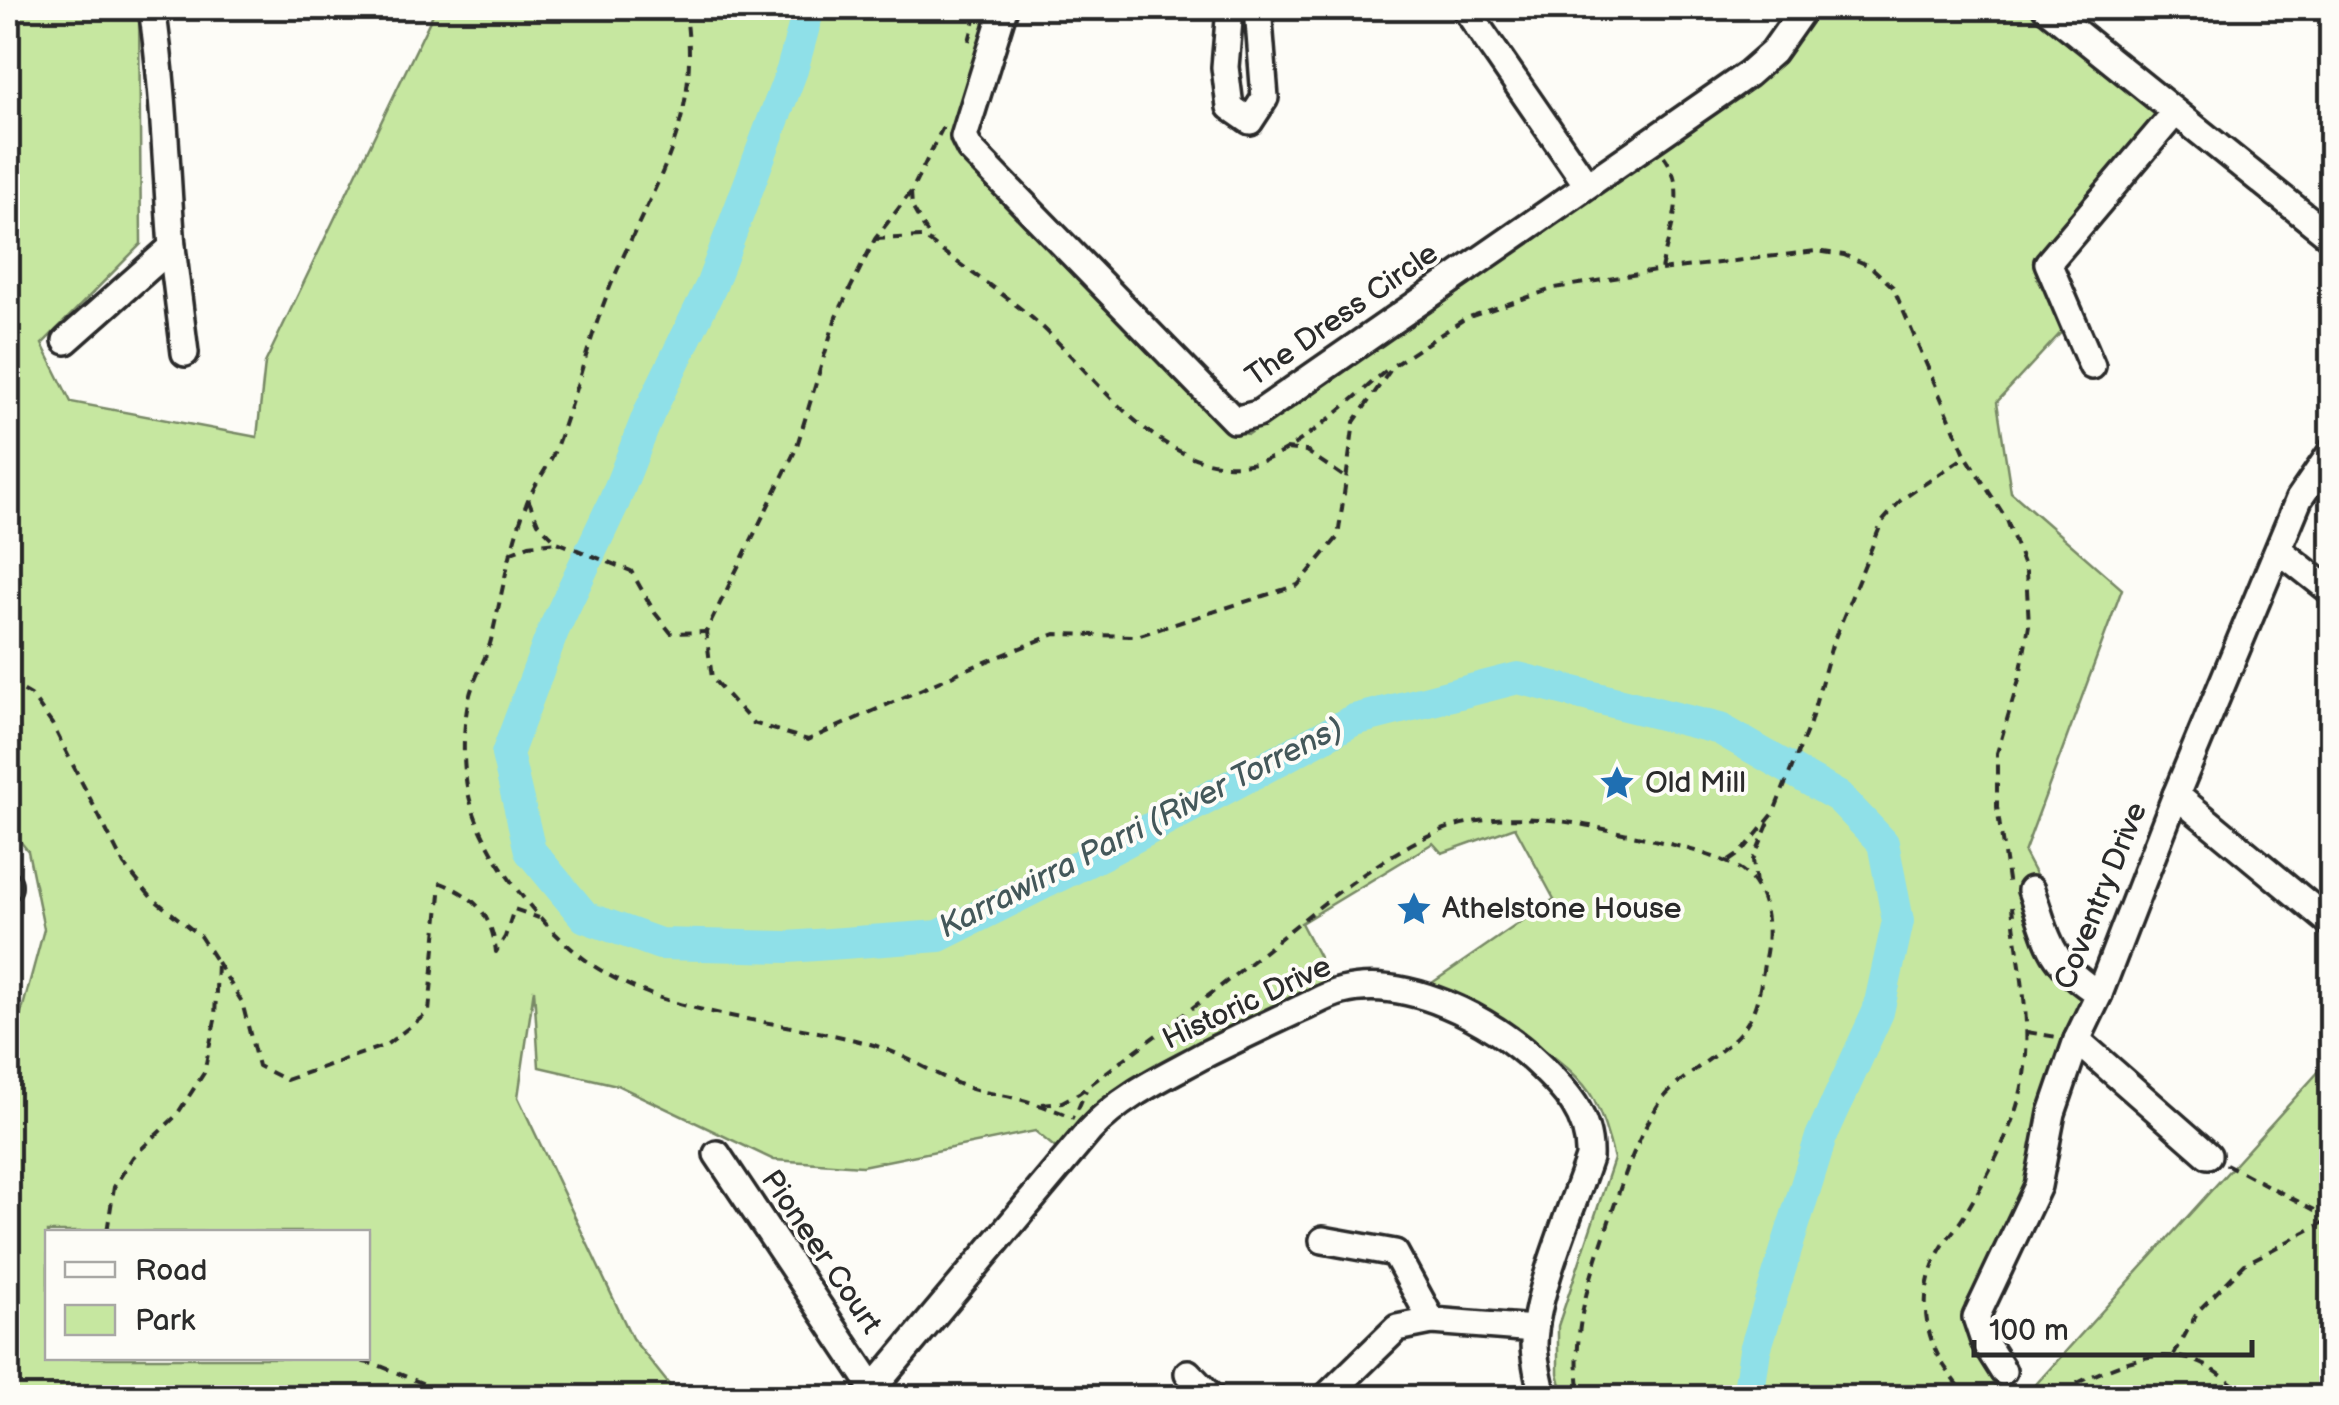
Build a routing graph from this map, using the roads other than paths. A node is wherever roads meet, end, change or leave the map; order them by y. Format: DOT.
graph roads {
  1 [pos="152,8"];
  2 [pos="1004,8"];
  3 [pos="1230,8"];
  4 [pos="1258,8"];
  5 [pos="1466,8"];
  6 [pos="1804,8"];
  7 [pos="2046,8"];
  8 [pos="2174,114"];
  9 [pos="1587,185"];
  10 [pos="2332,238"];
  11 [pos="172,247"];
  12 [pos="66,341"];
  13 [pos="185,353"];
  14 [pos="2092,366"];
  15 [pos="2332,452"];
  16 [pos="2279,550"];
  17 [pos="2332,592"];
  18 [pos="2176,795"];
  19 [pos="2031,890"];
  20 [pos="2332,924"];
  21 [pos="2099,994"];
  22 [pos="2077,1040"];
  23 [pos="716,1154"];
  24 [pos="2208,1155"];
  25 [pos="1323,1240"];
  26 [pos="1432,1320"];
  27 [pos="1535,1329"];
  28 [pos="2003,1371"];
  29 [pos="1188,1373"];
  30 [pos="868,1392"];
  31 [pos="1212,1398"];
  32 [pos="1325,1398"];
  33 [pos="1543,1398"];
  1 -- 11 [label="street"];
  2 -- 9 [label="street, The Dress Circle"];
  3 -- 4 [label="street"];
  5 -- 9 [label="street"];
  6 -- 9 [label="street, The Dress Circle"];
  7 -- 8 [label="street"];
  8 -- 10 [label="street"];
  8 -- 14 [label="street"];
  11 -- 12 [label="street"];
  11 -- 13 [label="street"];
  15 -- 16 [label="street, Coventry Drive"];
  16 -- 17 [label="street"];
  16 -- 18 [label="street, Coventry Drive"];
  18 -- 20 [label="street"];
  18 -- 21 [label="street, Coventry Drive"];
  19 -- 21 [label="street"];
  21 -- 22 [label="street, Coventry Drive"];
  22 -- 24 [label="street"];
  22 -- 28 [label="street, Coventry Drive"];
  23 -- 30 [label="street, Pioneer Court"];
  25 -- 26 [label="street"];
  26 -- 27 [label="street"];
  26 -- 32 [label="street"];
  27 -- 30 [label="street, Historic Drive"];
  27 -- 33 [label="street, Historic Drive"];
  29 -- 31 [label="street"];
}
